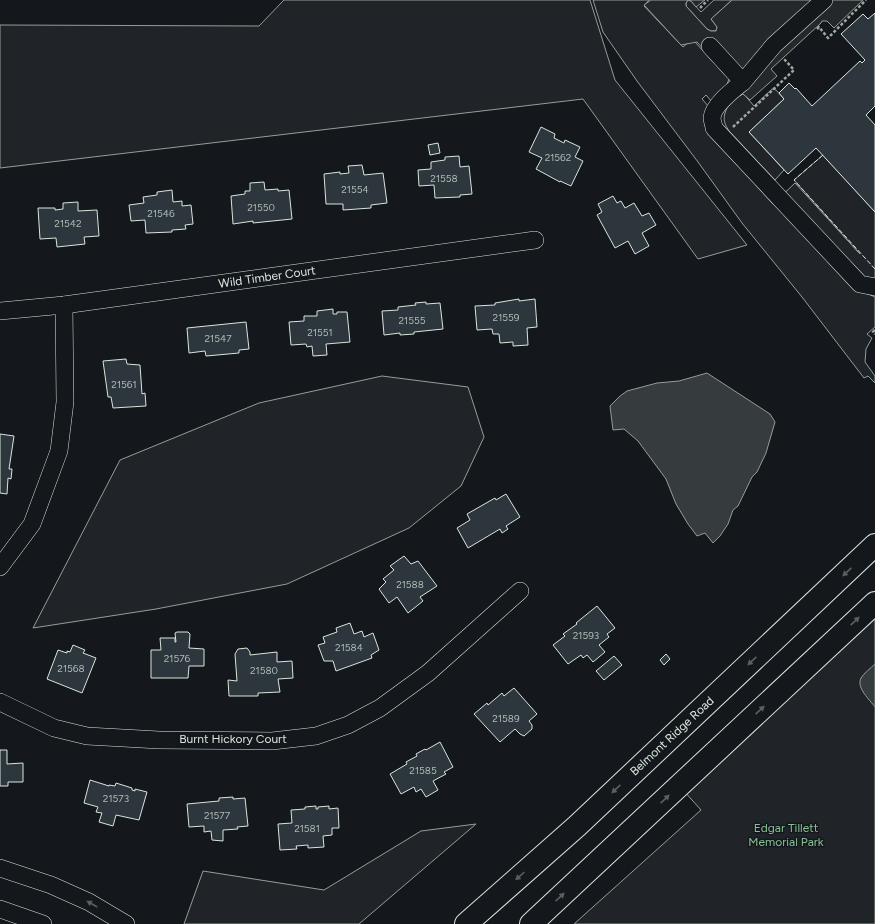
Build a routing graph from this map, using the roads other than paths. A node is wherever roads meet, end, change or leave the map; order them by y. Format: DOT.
graph roads {
  1 [pos="824,0"];
  2 [pos="710,46"];
  3 [pos="743,82"];
  4 [pos="535,240"];
  5 [pos="875,287"];
  6 [pos="64,305"];
  7 [pos="0,311"];
  8 [pos="875,546"];
  9 [pos="0,567"];
  10 [pos="520,591"];
  11 [pos="875,603"];
  12 [pos="0,702"];
  13 [pos="0,868"];
  14 [pos="0,909"];
  15 [pos="43,924"];
  16 [pos="126,924"];
  17 [pos="466,924"];
  18 [pos="531,924"];
  1 -- 3 [label="street"];
  2 -- 3 [label="street"];
  3 -- 5 [label="street"];
  4 -- 6 [label="street, Wild Timber Court"];
  6 -- 7 [label="street, Wild Timber Court"];
  6 -- 9 [label="street"];
  8 -- 17 [label="main road, Belmont Ridge Road, one-way"];
  10 -- 12 [label="street, Burnt Hickory Court"];
  18 -- 11 [label="main road, one-way"];
  16 -- 13 [label="street, one-way"];
  14 -- 15 [label="street"];
}
